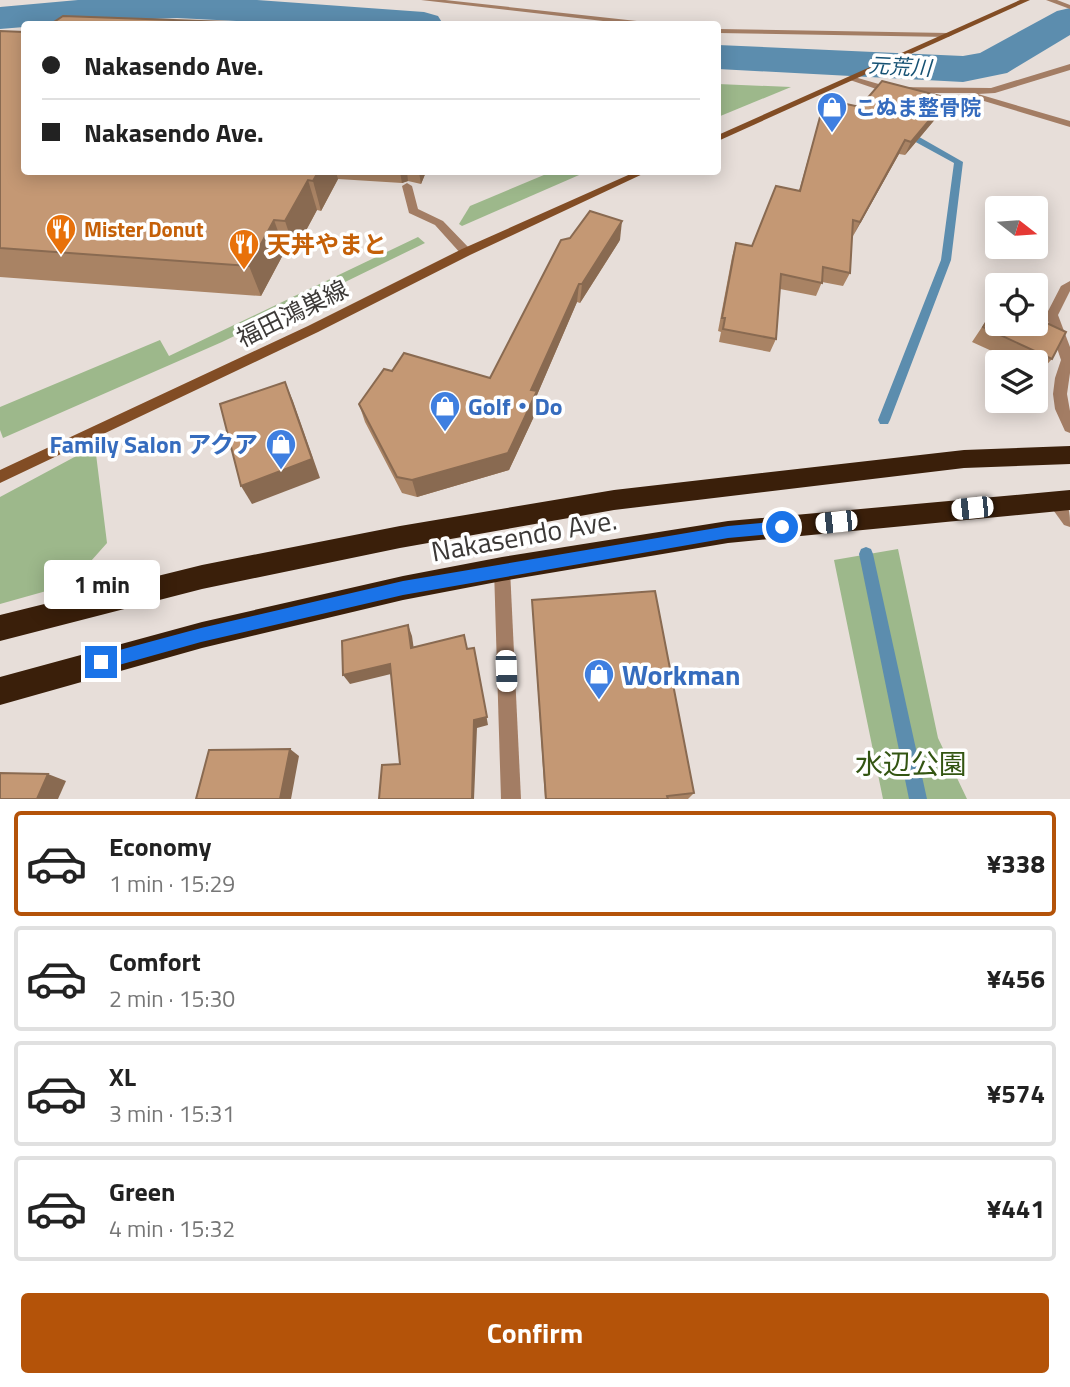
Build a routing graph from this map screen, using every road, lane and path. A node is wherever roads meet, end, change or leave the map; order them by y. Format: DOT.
graph roads {
  1 [pos="425,0"];
  2 [pos="1026,0"];
  3 [pos="1053,1"];
  4 [pos="1070,7"];
  5 [pos="618,21"];
  6 [pos="721,31"];
  7 [pos="948,35"];
  8 [pos="1070,66"];
  9 [pos="851,79"];
  10 [pos="966,92"];
  11 [pos="1070,124"];
  12 [pos="721,137"];
  13 [pos="635,175"];
  14 [pos="407,186"];
  15 [pos="466,252"];
  16 [pos="1070,285"];
  17 [pos="1070,427"];
  18 [pos="1070,455"];
  19 [pos="0,477"];
  20 [pos="1065,507"];
  21 [pos="502,569"];
  22 [pos="0,628"];
  23 [pos="0,691"];
  24 [pos="511,799"];
  1 -- 5 [label="street"];
  2 -- 7 [label="main road"];
  3 -- 4 [label="street"];
  6 -- 7 [label="street"];
  7 -- 9 [label="main road"];
  8 -- 10 [label="street"];
  9 -- 10 [label="street"];
  9 -- 12 [label="main road"];
  10 -- 11 [label="street"];
  13 -- 15 [label="main road, 福田鴻巣線"];
  14 -- 15 [label="street"];
  15 -- 19 [label="main road, 福田鴻巣線"];
  16 -- 17 [label="street"];
  18 -- 22 [label="highway, Nakasendo Ave."];
  20 -- 21 [label="highway, Nakasendo Ave."];
  21 -- 23 [label="highway, Nakasendo Ave."];
  21 -- 24 [label="street"];
}
